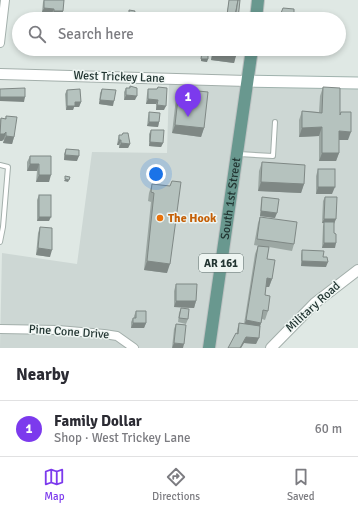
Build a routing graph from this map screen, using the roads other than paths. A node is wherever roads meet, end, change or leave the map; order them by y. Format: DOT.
graph roads {
  1 [pos="5,0"];
  2 [pos="258,0"];
  3 [pos="257,12"];
  4 [pos="0,43"];
  5 [pos="251,56"];
  6 [pos="0,74"];
  7 [pos="247,81"];
  8 [pos="358,83"];
  9 [pos="275,122"];
  10 [pos="237,153"];
  11 [pos="0,165"];
  12 [pos="0,242"];
  13 [pos="358,270"];
  14 [pos="0,329"];
  15 [pos="134,348"];
  16 [pos="209,348"];
  17 [pos="271,348"];
  1 -- 4 [label="street"];
  2 -- 3 [label="main road"];
  5 -- 7 [label="main road, South 1st Street / AR 161"];
  6 -- 7 [label="street, West Trickey Lane"];
  7 -- 8 [label="main road, West Trickey Lane"];
  7 -- 10 [label="main road, South 1st Street / AR 161"];
  9 -- 10 [label="lane"];
  10 -- 16 [label="main road, South 1st Street / AR 161"];
  11 -- 12 [label="lane"];
  13 -- 17 [label="street, Military Road"];
  14 -- 15 [label="street, Pine Cone Drive"];
}
